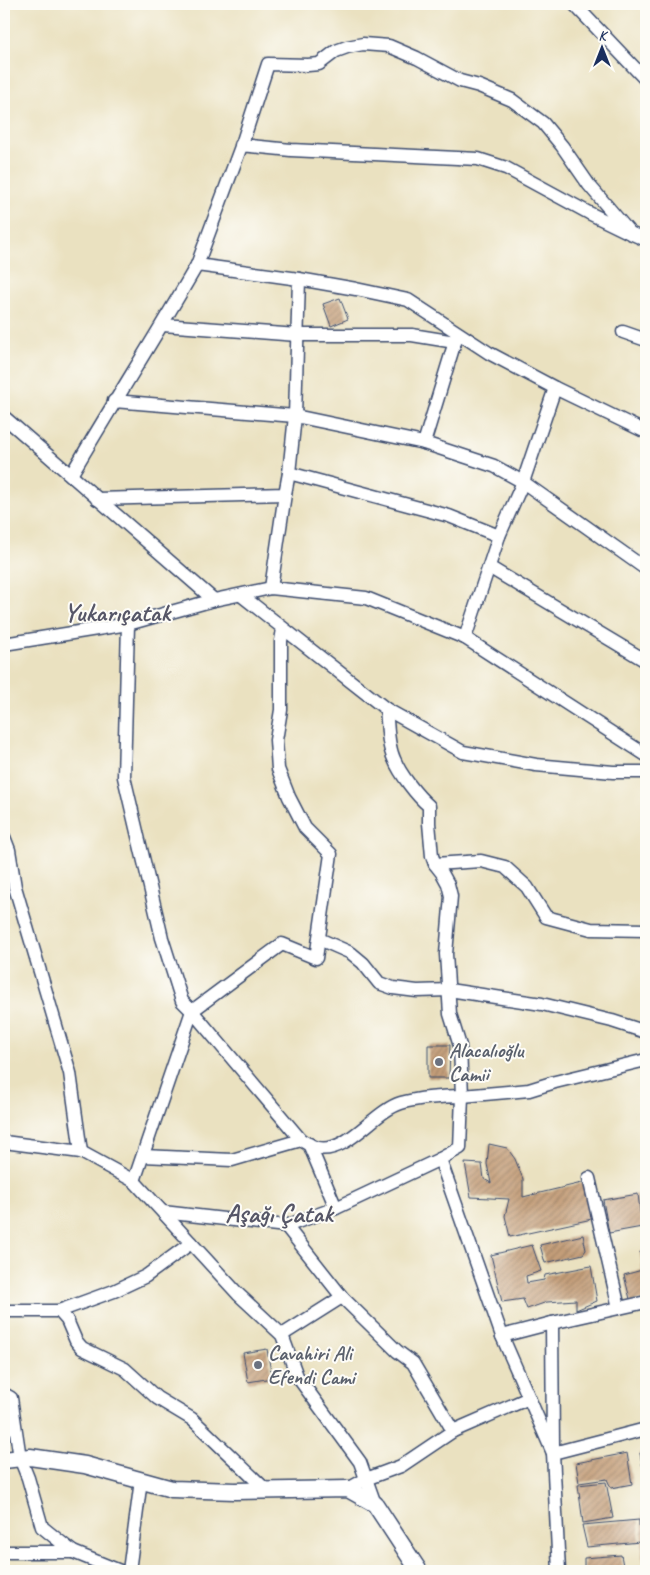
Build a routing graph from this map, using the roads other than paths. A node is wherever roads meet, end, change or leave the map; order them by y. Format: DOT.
graph roads {
  1 [pos="574,4"];
  2 [pos="646,80"];
  3 [pos="241,145"];
  4 [pos="630,232"];
  5 [pos="646,240"];
  6 [pos="197,265"];
  7 [pos="299,279"];
  8 [pos="163,325"];
  9 [pos="623,332"];
  10 [pos="297,335"];
  11 [pos="456,338"];
  12 [pos="646,340"];
  13 [pos="555,388"];
  14 [pos="114,402"];
  15 [pos="294,416"];
  16 [pos="4,417"];
  17 [pos="646,432"];
  18 [pos="424,443"];
  19 [pos="289,473"];
  20 [pos="71,475"];
  21 [pos="523,482"];
  22 [pos="285,494"];
  23 [pos="97,499"];
  24 [pos="499,536"];
  25 [pos="489,567"];
  26 [pos="646,570"];
  27 [pos="271,588"];
  28 [pos="241,595"];
  29 [pos="214,600"];
  30 [pos="128,624"];
  31 [pos="283,629"];
  32 [pos="465,638"];
  33 [pos="4,644"];
  34 [pos="646,661"];
  35 [pos="386,709"];
  36 [pos="646,755"];
  37 [pos="646,772"];
  38 [pos="4,837"];
  39 [pos="434,864"];
  40 [pos="9,889"];
  41 [pos="646,930"];
  42 [pos="319,938"];
  43 [pos="449,990"];
  44 [pos="192,1011"];
  45 [pos="646,1032"];
  46 [pos="646,1060"];
  47 [pos="462,1096"];
  48 [pos="4,1142"];
  49 [pos="305,1142"];
  50 [pos="81,1152"];
  51 [pos="143,1156"];
  52 [pos="440,1159"];
  53 [pos="589,1178"];
  54 [pos="134,1180"];
  55 [pos="336,1208"];
  56 [pos="163,1212"];
  57 [pos="286,1226"];
  58 [pos="191,1243"];
  59 [pos="342,1297"];
  60 [pos="646,1302"];
  61 [pos="619,1308"];
  62 [pos="4,1311"];
  63 [pos="59,1311"];
  64 [pos="552,1323"];
  65 [pos="282,1335"];
  66 [pos="502,1336"];
  67 [pos="4,1394"];
  68 [pos="529,1398"];
  69 [pos="646,1429"];
  70 [pos="453,1431"];
  71 [pos="553,1453"];
  72 [pos="12,1460"];
  73 [pos="366,1479"];
  74 [pos="141,1480"];
  75 [pos="348,1489"];
  76 [pos="266,1490"];
  77 [pos="375,1504"];
  78 [pos="4,1552"];
  79 [pos="73,1552"];
  80 [pos="120,1571"];
  81 [pos="129,1571"];
  82 [pos="419,1571"];
  83 [pos="559,1571"];
  1 -- 2 [label="street"];
  3 -- 4 [label="street"];
  3 -- 4 [label="street"];
  3 -- 6 [label="street"];
  4 -- 5 [label="street"];
  6 -- 7 [label="street"];
  6 -- 8 [label="street"];
  7 -- 10 [label="street"];
  7 -- 11 [label="street"];
  8 -- 10 [label="street"];
  8 -- 14 [label="street"];
  9 -- 12 [label="street"];
  10 -- 11 [label="street"];
  10 -- 15 [label="street"];
  11 -- 13 [label="street"];
  11 -- 18 [label="street"];
  13 -- 17 [label="street"];
  13 -- 21 [label="street"];
  14 -- 15 [label="street"];
  14 -- 20 [label="street"];
  15 -- 18 [label="street"];
  15 -- 19 [label="street"];
  16 -- 20 [label="street"];
  18 -- 21 [label="street"];
  19 -- 22 [label="street"];
  19 -- 24 [label="street"];
  20 -- 23 [label="street"];
  21 -- 24 [label="street"];
  21 -- 26 [label="street"];
  22 -- 23 [label="street"];
  22 -- 27 [label="street"];
  23 -- 29 [label="street"];
  24 -- 25 [label="street"];
  25 -- 32 [label="street"];
  25 -- 34 [label="street"];
  27 -- 28 [label="street"];
  27 -- 32 [label="street"];
  28 -- 29 [label="street"];
  28 -- 31 [label="street"];
  29 -- 30 [label="street"];
  30 -- 33 [label="street"];
  30 -- 44 [label="street"];
  31 -- 35 [label="street"];
  31 -- 42 [label="street"];
  32 -- 36 [label="street"];
  35 -- 37 [label="street"];
  35 -- 39 [label="street"];
  38 -- 40 [label="street"];
  39 -- 41 [label="street"];
  39 -- 43 [label="street"];
  40 -- 50 [label="street"];
  42 -- 43 [label="street"];
  42 -- 44 [label="street"];
  43 -- 45 [label="street"];
  43 -- 47 [label="street"];
  44 -- 49 [label="street"];
  44 -- 51 [label="street"];
  46 -- 47 [label="street"];
  47 -- 49 [label="street"];
  47 -- 52 [label="street"];
  48 -- 50 [label="street"];
  49 -- 51 [label="street"];
  49 -- 55 [label="street"];
  50 -- 54 [label="street"];
  51 -- 54 [label="street"];
  52 -- 55 [label="street"];
  52 -- 66 [label="street"];
  53 -- 61 [label="street"];
  54 -- 56 [label="street"];
  55 -- 57 [label="street"];
  56 -- 57 [label="street"];
  56 -- 58 [label="street"];
  57 -- 59 [label="street"];
  58 -- 63 [label="street"];
  58 -- 65 [label="street"];
  59 -- 65 [label="street"];
  59 -- 70 [label="street"];
  60 -- 61 [label="street"];
  61 -- 64 [label="street"];
  62 -- 63 [label="street"];
  63 -- 76 [label="street"];
  64 -- 66 [label="street"];
  64 -- 71 [label="street"];
  65 -- 73 [label="street"];
  66 -- 68 [label="street"];
  67 -- 72 [label="street"];
  68 -- 70 [label="street"];
  68 -- 71 [label="street"];
  69 -- 71 [label="street"];
  70 -- 73 [label="street"];
  71 -- 83 [label="street"];
  72 -- 74 [label="street"];
  72 -- 79 [label="street"];
  73 -- 75 [label="street"];
  73 -- 77 [label="street"];
  74 -- 76 [label="street"];
  74 -- 81 [label="street"];
  75 -- 76 [label="street"];
  75 -- 77 [label="street"];
  77 -- 82 [label="street"];
  78 -- 79 [label="street"];
  79 -- 80 [label="street"];
}
